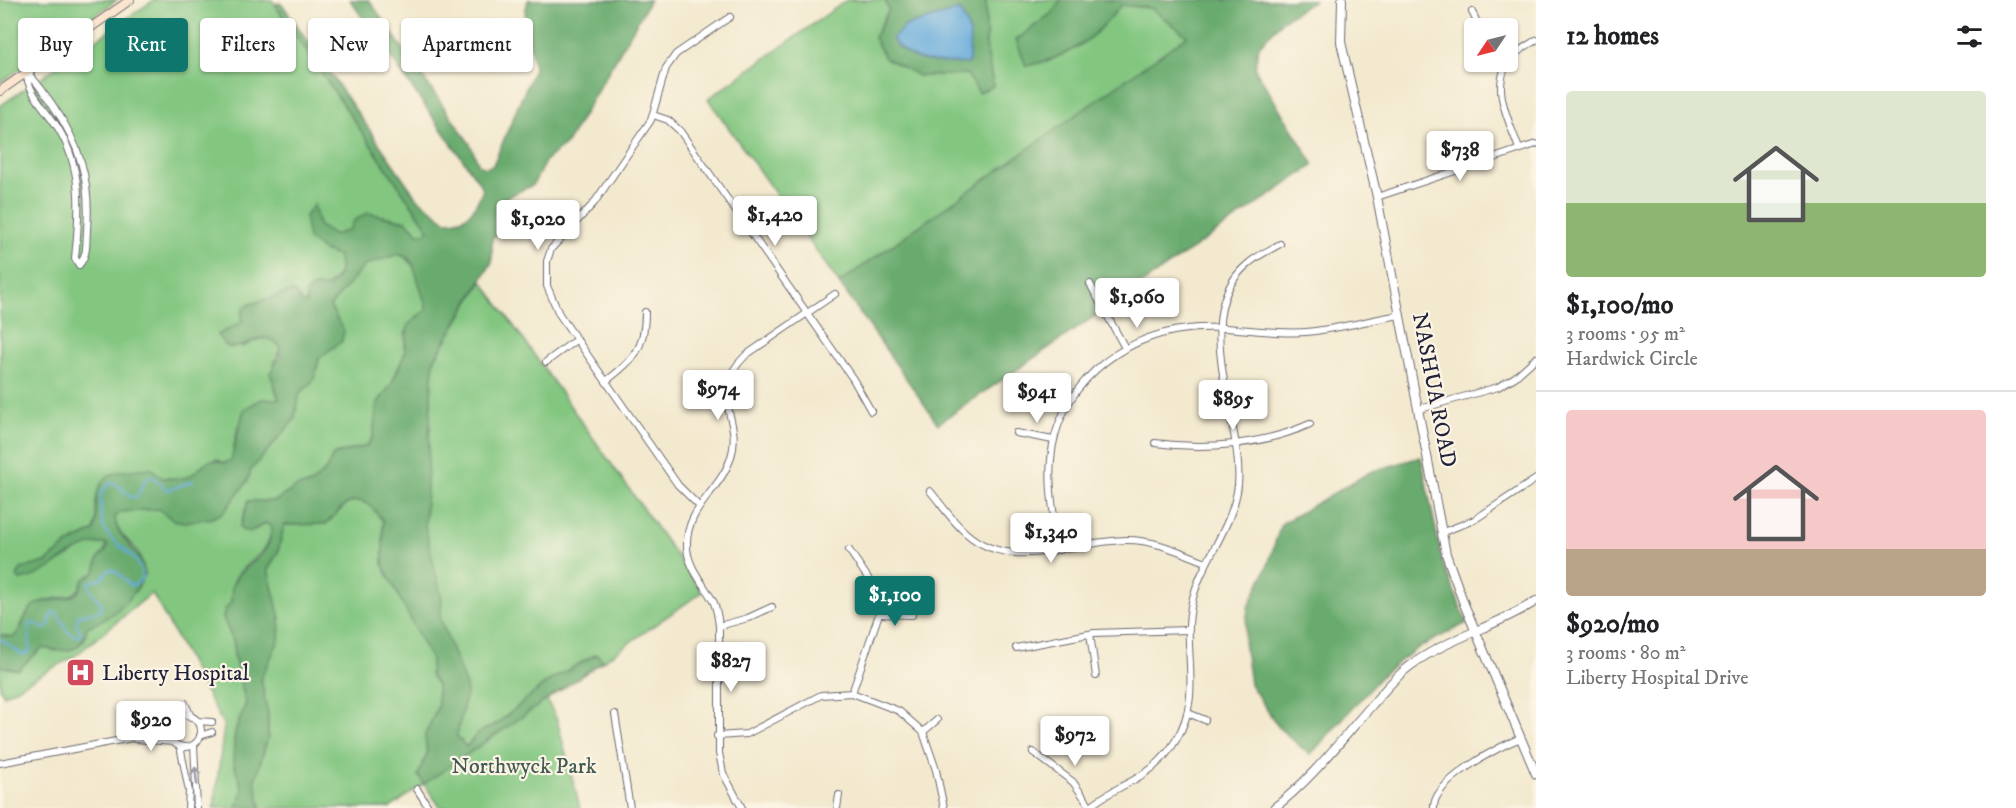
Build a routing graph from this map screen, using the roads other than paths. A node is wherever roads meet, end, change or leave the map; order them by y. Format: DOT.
graph roads {
  1 [pos="130,0"];
  2 [pos="1342,0"];
  3 [pos="1472,12"];
  4 [pos="730,16"];
  5 [pos="1475,18"];
  6 [pos="93,26"];
  7 [pos="1536,40"];
  8 [pos="1518,54"];
  9 [pos="26,72"];
  10 [pos="1504,72"];
  11 [pos="0,91"];
  12 [pos="653,115"];
  13 [pos="1536,144"];
  14 [pos="1519,149"];
  15 [pos="81,156"];
  16 [pos="73,159"];
  17 [pos="1377,197"];
  18 [pos="1280,244"];
  19 [pos="1090,284"];
  20 [pos="835,294"];
  21 [pos="645,312"];
  22 [pos="807,313"];
  23 [pos="1401,315"];
  24 [pos="1221,329"];
  25 [pos="577,339"];
  26 [pos="1125,348"];
  27 [pos="1536,358"];
  28 [pos="546,362"];
  29 [pos="606,381"];
  30 [pos="1420,409"];
  31 [pos="871,411"];
  32 [pos="1311,424"];
  33 [pos="1016,433"];
  34 [pos="1053,440"];
  35 [pos="1155,443"];
  36 [pos="1235,443"];
  37 [pos="1536,479"];
  38 [pos="930,491"];
  39 [pos="699,506"];
  40 [pos="1443,532"];
  41 [pos="849,550"];
  42 [pos="1059,550"];
  43 [pos="1206,562"];
  44 [pos="1536,601"];
  45 [pos="772,607"];
  46 [pos="879,614"];
  47 [pos="912,615"];
  48 [pos="719,626"];
  49 [pos="1188,630"];
  50 [pos="1477,633"];
  51 [pos="1090,634"];
  52 [pos="1016,648"];
  53 [pos="1096,676"];
  54 [pos="852,693"];
  55 [pos="185,703"];
  56 [pos="177,704"];
  57 [pos="615,714"];
  58 [pos="1188,714"];
  59 [pos="190,717"];
  60 [pos="176,719"];
  61 [pos="937,720"];
  62 [pos="1204,720"];
  63 [pos="197,721"];
  64 [pos="212,722"];
  65 [pos="171,725"];
  66 [pos="212,732"];
  67 [pos="924,732"];
  68 [pos="200,736"];
  69 [pos="717,736"];
  70 [pos="132,738"];
  71 [pos="1521,738"];
  72 [pos="174,742"];
  73 [pos="194,745"];
  74 [pos="180,746"];
  75 [pos="1033,752"];
  76 [pos="0,763"];
  77 [pos="1536,774"];
  78 [pos="417,789"];
  79 [pos="840,795"];
  80 [pos="740,806"];
  81 [pos="1089,807"];
  82 [pos="188,808"];
  83 [pos="197,808"];
  84 [pos="429,808"];
  85 [pos="630,808"];
  86 [pos="731,808"];
  87 [pos="837,808"];
  88 [pos="944,808"];
  89 [pos="1274,808"];
  90 [pos="1434,808"];
  1 -- 6 [label="main road"];
  2 -- 17 [label="street, NASHUA ROAD"];
  3 -- 5 [label="street"];
  4 -- 12 [label="street"];
  7 -- 8 [label="street"];
  9 -- 11 [label="main road"];
  9 -- 15 [label="street"];
  9 -- 16 [label="street"];
  10 -- 14 [label="street"];
  12 -- 22 [label="street"];
  12 -- 25 [label="street"];
  13 -- 14 [label="street"];
  14 -- 17 [label="street"];
  15 -- 16 [label="street"];
  15 -- 16 [label="street"];
  17 -- 23 [label="street, NASHUA ROAD"];
  18 -- 24 [label="street"];
  19 -- 26 [label="street"];
  20 -- 22 [label="street"];
  21 -- 29 [label="street"];
  22 -- 31 [label="street"];
  22 -- 39 [label="street"];
  23 -- 24 [label="street"];
  23 -- 30 [label="street, NASHUA ROAD"];
  24 -- 26 [label="street"];
  24 -- 36 [label="street"];
  25 -- 28 [label="street"];
  25 -- 29 [label="street"];
  26 -- 34 [label="street"];
  27 -- 30 [label="street"];
  29 -- 39 [label="street"];
  30 -- 40 [label="street, NASHUA ROAD"];
  32 -- 36 [label="street"];
  33 -- 34 [label="street"];
  34 -- 42 [label="street"];
  35 -- 36 [label="street"];
  36 -- 43 [label="street"];
  37 -- 40 [label="street"];
  38 -- 42 [label="street"];
  39 -- 48 [label="street"];
  40 -- 50 [label="street, NASHUA ROAD"];
  41 -- 46 [label="street"];
  42 -- 43 [label="street"];
  43 -- 49 [label="street"];
  44 -- 50 [label="street"];
  45 -- 48 [label="street"];
  46 -- 47 [label="street"];
  46 -- 54 [label="street"];
  48 -- 69 [label="street"];
  49 -- 51 [label="street"];
  49 -- 58 [label="street"];
  50 -- 71 [label="street, NASHUA ROAD"];
  50 -- 89 [label="street"];
  51 -- 52 [label="street"];
  51 -- 53 [label="street"];
  54 -- 67 [label="street"];
  54 -- 69 [label="street"];
  55 -- 59 [label="street"];
  56 -- 60 [label="street"];
  57 -- 85 [label="street"];
  58 -- 62 [label="street"];
  58 -- 81 [label="street"];
  59 -- 60 [label="street"];
  59 -- 63 [label="street"];
  60 -- 65 [label="street"];
  61 -- 67 [label="street"];
  63 -- 64 [label="street"];
  63 -- 68 [label="street"];
  65 -- 70 [label="street"];
  65 -- 72 [label="street"];
  66 -- 68 [label="street"];
  67 -- 88 [label="street"];
  68 -- 73 [label="street"];
  69 -- 80 [label="street"];
  70 -- 72 [label="street"];
  70 -- 76 [label="street"];
  71 -- 77 [label="street, NASHUA ROAD"];
  71 -- 90 [label="street"];
  72 -- 74 [label="street"];
  73 -- 74 [label="street"];
  83 -- 73 [label="street, one-way"];
  74 -- 82 [label="street"];
  75 -- 81 [label="street"];
  78 -- 84 [label="street"];
  79 -- 87 [label="street"];
  80 -- 86 [label="street"];
}
